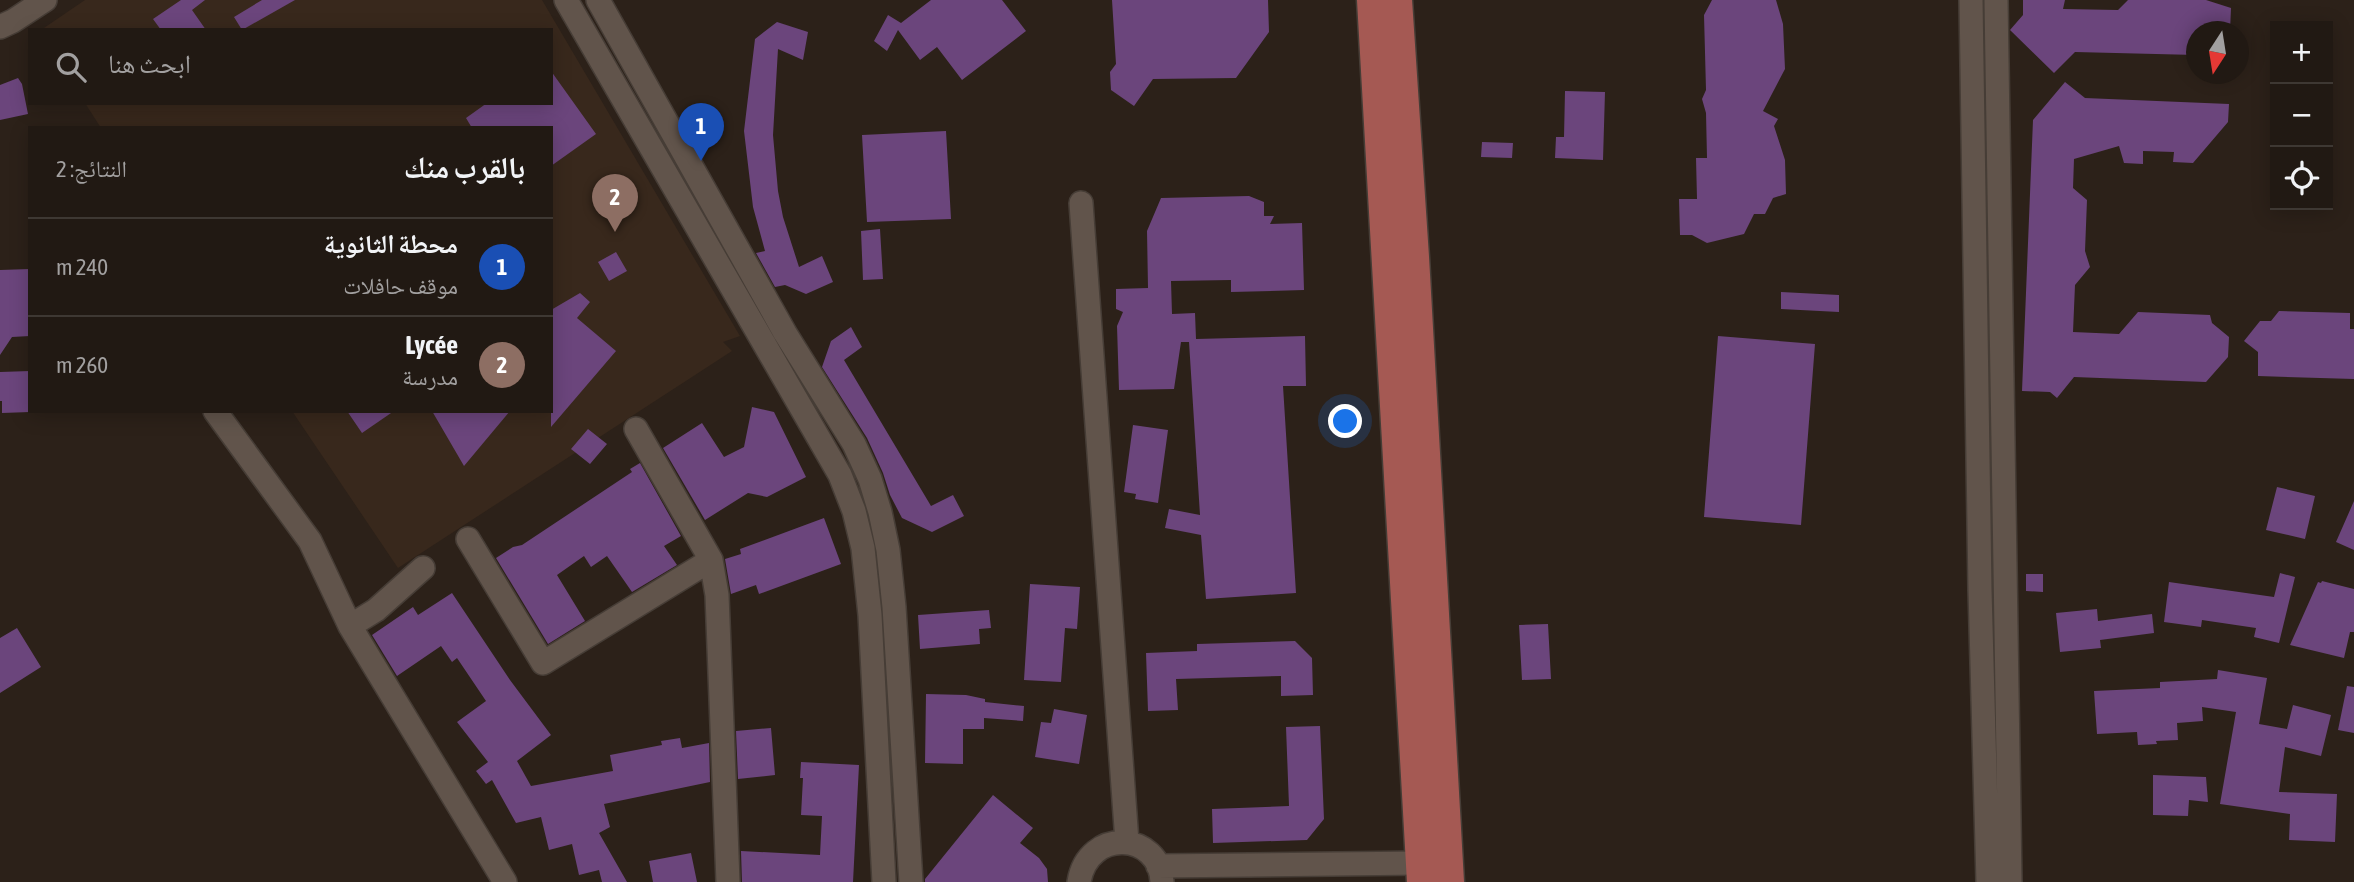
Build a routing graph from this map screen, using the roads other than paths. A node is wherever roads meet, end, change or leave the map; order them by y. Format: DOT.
graph roads {
  1 [pos="45,0"];
  2 [pos="566,0"];
  3 [pos="598,0"];
  4 [pos="1372,0"];
  5 [pos="1397,0"];
  6 [pos="1971,0"];
  7 [pos="1996,0"];
  8 [pos="0,27"];
  9 [pos="1081,203"];
  10 [pos="216,413"];
  11 [pos="636,429"];
  12 [pos="468,539"];
  13 [pos="711,560"];
  14 [pos="424,568"];
  15 [pos="350,625"];
  16 [pos="1127,842"];
  17 [pos="1421,873"];
  18 [pos="1160,874"];
  19 [pos="505,882"];
  20 [pos="728,882"];
  21 [pos="884,882"];
  22 [pos="911,882"];
  23 [pos="1079,882"];
  24 [pos="1449,882"];
  25 [pos="1988,882"];
  26 [pos="2010,882"];
  1 -- 8 [label="street"];
  2 -- 21 [label="street"];
  3 -- 22 [label="street"];
  4 -- 17 [label="main road"];
  5 -- 24 [label="main road"];
  6 -- 25 [label="street"];
  7 -- 26 [label="street"];
  9 -- 16 [label="street"];
  10 -- 15 [label="street"];
  11 -- 13 [label="street"];
  12 -- 13 [label="street"];
  13 -- 20 [label="street"];
  14 -- 15 [label="street"];
  15 -- 19 [label="street"];
  16 -- 18 [label="street"];
  16 -- 23 [label="street"];
  17 -- 18 [label="street"];
}
